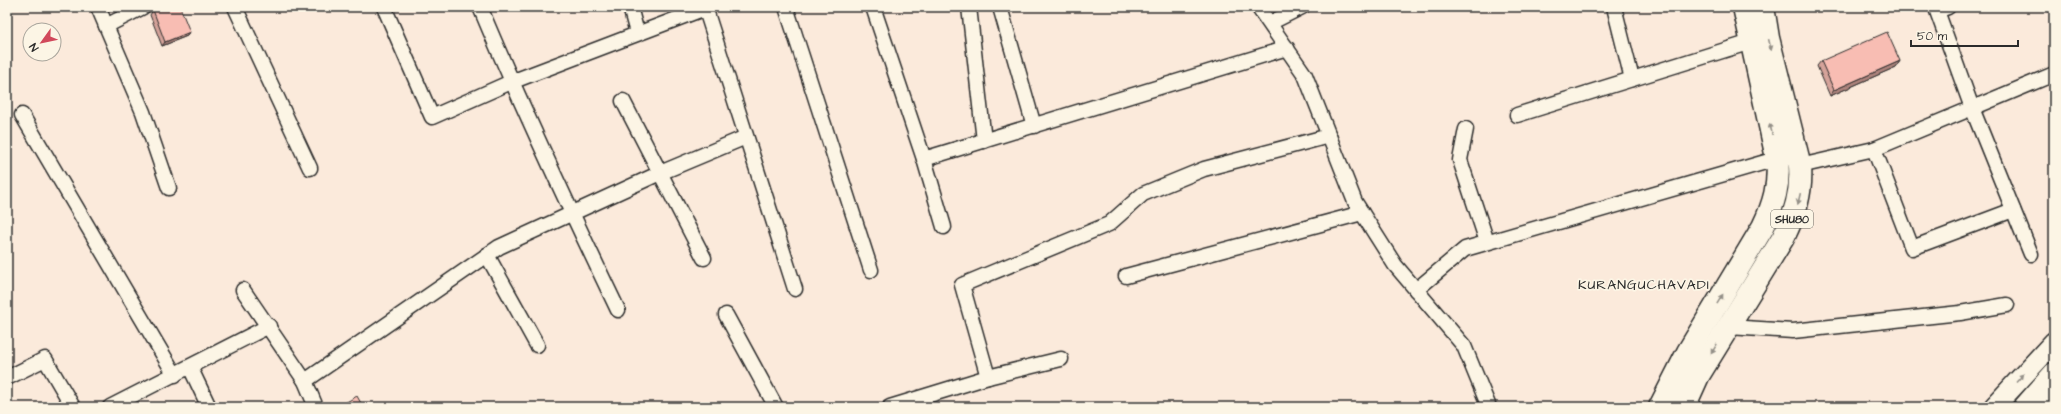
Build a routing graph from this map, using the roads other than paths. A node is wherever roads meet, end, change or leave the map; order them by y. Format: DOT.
graph roads {
  1 [pos="98,7"];
  2 [pos="144,7"];
  3 [pos="235,7"];
  4 [pos="384,7"];
  5 [pos="480,7"];
  6 [pos="630,7"];
  7 [pos="706,7"];
  8 [pos="786,7"];
  9 [pos="873,7"];
  10 [pos="969,7"];
  11 [pos="1000,7"];
  12 [pos="1258,7"];
  13 [pos="1302,7"];
  14 [pos="1614,7"];
  15 [pos="1744,7"];
  16 [pos="1763,7"];
  17 [pos="1948,7"];
  18 [pos="1270,23"];
  19 [pos="106,26"];
  20 [pos="638,33"];
  21 [pos="1751,42"];
  22 [pos="1287,48"];
  23 [pos="2054,74"];
  24 [pos="1632,79"];
  25 [pos="511,82"];
  26 [pos="623,101"];
  27 [pos="1972,108"];
  28 [pos="22,115"];
  29 [pos="1517,115"];
  30 [pos="1034,126"];
  31 [pos="1466,129"];
  32 [pos="1330,136"];
  33 [pos="746,137"];
  34 [pos="984,141"];
  35 [pos="1874,150"];
  36 [pos="924,159"];
  37 [pos="1791,159"];
  38 [pos="310,168"];
  39 [pos="660,173"];
  40 [pos="169,188"];
  41 [pos="2013,210"];
  42 [pos="1362,213"];
  43 [pos="571,214"];
  44 [pos="944,227"];
  45 [pos="1487,242"];
  46 [pos="2031,254"];
  47 [pos="487,255"];
  48 [pos="704,258"];
  49 [pos="872,270"];
  50 [pos="1126,276"];
  51 [pos="795,289"];
  52 [pos="243,290"];
  53 [pos="1416,290"];
  54 [pos="2007,305"];
  55 [pos="618,310"];
  56 [pos="726,315"];
  57 [pos="269,326"];
  58 [pos="1728,327"];
  59 [pos="2054,342"];
  60 [pos="537,344"];
  61 [pos="1061,359"];
  62 [pos="190,367"];
  63 [pos="2054,374"];
  64 [pos="175,375"];
  65 [pos="988,377"];
  66 [pos="7,378"];
  67 [pos="305,381"];
  68 [pos="2054,401"];
  69 [pos="73,407"];
  70 [pos="112,407"];
  71 [pos="209,407"];
  72 [pos="316,407"];
  73 [pos="776,407"];
  74 [pos="890,407"];
  75 [pos="1489,407"];
  76 [pos="1660,407"];
  77 [pos="1684,407"];
  78 [pos="1994,407"];
  79 [pos="2025,407"];
  80 [pos="2048,407"];
  1 -- 19 [label="street"];
  2 -- 19 [label="street"];
  3 -- 38 [label="street"];
  4 -- 25 [label="street"];
  5 -- 25 [label="street"];
  6 -- 20 [label="street"];
  7 -- 20 [label="street"];
  7 -- 33 [label="street"];
  8 -- 49 [label="street"];
  9 -- 36 [label="street"];
  10 -- 34 [label="street"];
  11 -- 30 [label="street"];
  12 -- 18 [label="street"];
  13 -- 18 [label="street"];
  14 -- 24 [label="street"];
  15 -- 21 [label="main road, SHU80"];
  16 -- 37 [label="main road, SHU80, one-way"];
  17 -- 27 [label="street"];
  18 -- 22 [label="street"];
  19 -- 40 [label="street"];
  20 -- 25 [label="street"];
  21 -- 24 [label="street"];
  37 -- 21 [label="main road, SHU80, one-way"];
  22 -- 30 [label="street"];
  22 -- 32 [label="street"];
  23 -- 27 [label="street"];
  24 -- 29 [label="street"];
  25 -- 43 [label="street"];
  26 -- 39 [label="street"];
  27 -- 35 [label="street"];
  27 -- 41 [label="street"];
  28 -- 64 [label="street"];
  30 -- 34 [label="street"];
  31 -- 45 [label="street"];
  32 -- 42 [label="street"];
  32 -- 65 [label="street"];
  33 -- 39 [label="street"];
  33 -- 51 [label="street"];
  34 -- 36 [label="street"];
  35 -- 37 [label="street"];
  35 -- 41 [label="street"];
  36 -- 44 [label="street"];
  37 -- 45 [label="street"];
  37 -- 58 [label="main road, SHU80, one-way"];
  76 -- 37 [label="main road, SHU80, one-way"];
  39 -- 43 [label="street"];
  39 -- 48 [label="street"];
  41 -- 46 [label="street"];
  42 -- 50 [label="street"];
  42 -- 53 [label="street"];
  43 -- 47 [label="street"];
  43 -- 55 [label="street"];
  45 -- 53 [label="street"];
  47 -- 60 [label="street"];
  47 -- 67 [label="street"];
  52 -- 57 [label="street"];
  53 -- 75 [label="street"];
  54 -- 58 [label="street"];
  56 -- 73 [label="street"];
  57 -- 62 [label="street"];
  57 -- 67 [label="street"];
  58 -- 77 [label="main road, SHU80, one-way"];
  78 -- 59 [label="street, one-way"];
  61 -- 65 [label="street"];
  62 -- 64 [label="street"];
  62 -- 71 [label="street"];
  63 -- 79 [label="main road"];
  64 -- 70 [label="street"];
  65 -- 74 [label="street"];
  66 -- 69 [label="street"];
  67 -- 72 [label="street"];
  68 -- 80 [label="main road"];
}
